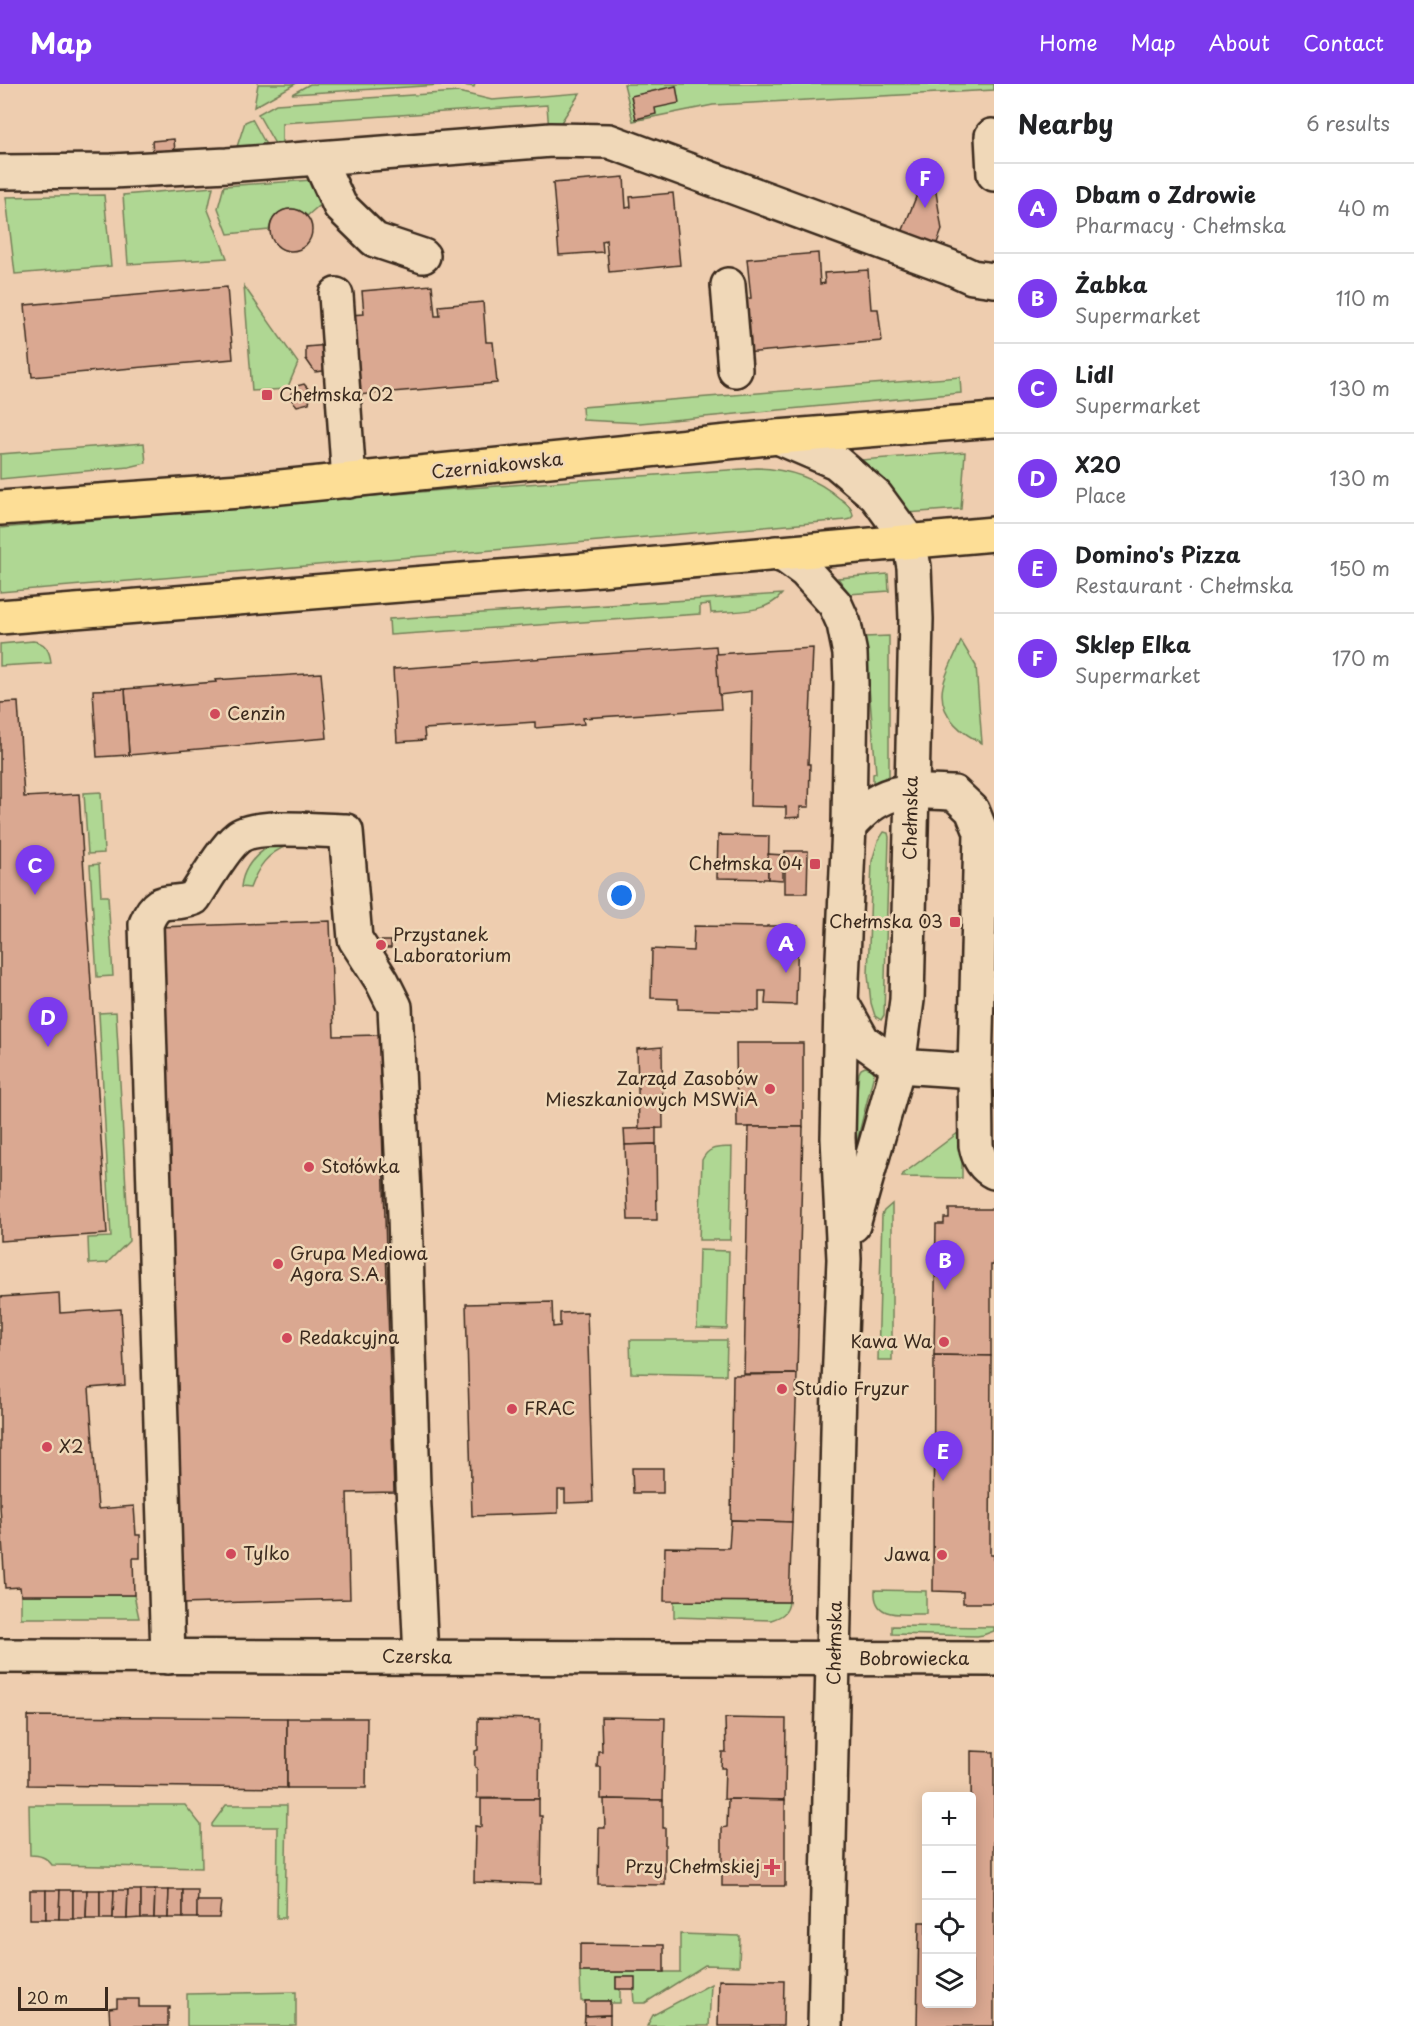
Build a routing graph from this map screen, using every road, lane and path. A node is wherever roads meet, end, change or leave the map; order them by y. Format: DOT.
graph roads {
  1 [pos="992,136"];
  2 [pos="318,159"];
  3 [pos="0,172"];
  4 [pos="994,174"];
  5 [pos="423,256"];
  6 [pos="994,280"];
  7 [pos="728,285"];
  8 [pos="336,295"];
  9 [pos="735,370"];
  10 [pos="994,420"];
  11 [pos="778,437"];
  12 [pos="349,481"];
  13 [pos="0,508"];
  14 [pos="994,534"];
  15 [pos="909,541"];
  16 [pos="776,553"];
  17 [pos="0,617"];
  18 [pos="911,791"];
  19 [pos="849,826"];
  20 [pos="841,1002"];
  21 [pos="898,1066"];
  22 [pos="975,1071"];
  23 [pos="994,1172"];
  24 [pos="844,1259"];
  25 [pos="0,1656"];
  26 [pos="168,1657"];
  27 [pos="421,1657"];
  28 [pos="834,1659"];
  29 [pos="994,1659"];
  30 [pos="825,2026"];
  1 -- 4 [label="street"];
  2 -- 3 [label="street"];
  2 -- 5 [label="street"];
  2 -- 6 [label="street"];
  7 -- 9 [label="street"];
  8 -- 12 [label="street"];
  10 -- 11 [label="main road, Czerniakowska"];
  11 -- 12 [label="main road, Czerniakowska"];
  11 -- 15 [label="street, Chełmska"];
  12 -- 13 [label="main road, Czerniakowska"];
  14 -- 15 [label="main road"];
  15 -- 16 [label="main road"];
  15 -- 18 [label="street, Chełmska"];
  16 -- 17 [label="main road"];
  16 -- 19 [label="street, Chełmska"];
  18 -- 19 [label="street"];
  18 -- 21 [label="street, Chełmska"];
  18 -- 22 [label="street"];
  19 -- 20 [label="street, Chełmska"];
  20 -- 21 [label="street"];
  20 -- 24 [label="street, Chełmska"];
  21 -- 22 [label="street"];
  21 -- 24 [label="street, Chełmska"];
  22 -- 23 [label="street"];
  24 -- 28 [label="street, Chełmska"];
  25 -- 26 [label="street, Czerska"];
  26 -- 27 [label="street, Czerska"];
  26 -- 27 [label="street"];
  27 -- 28 [label="street, Czerska"];
  28 -- 29 [label="street, Bobrowiecka"];
  28 -- 30 [label="street, Chełmska"];
}
